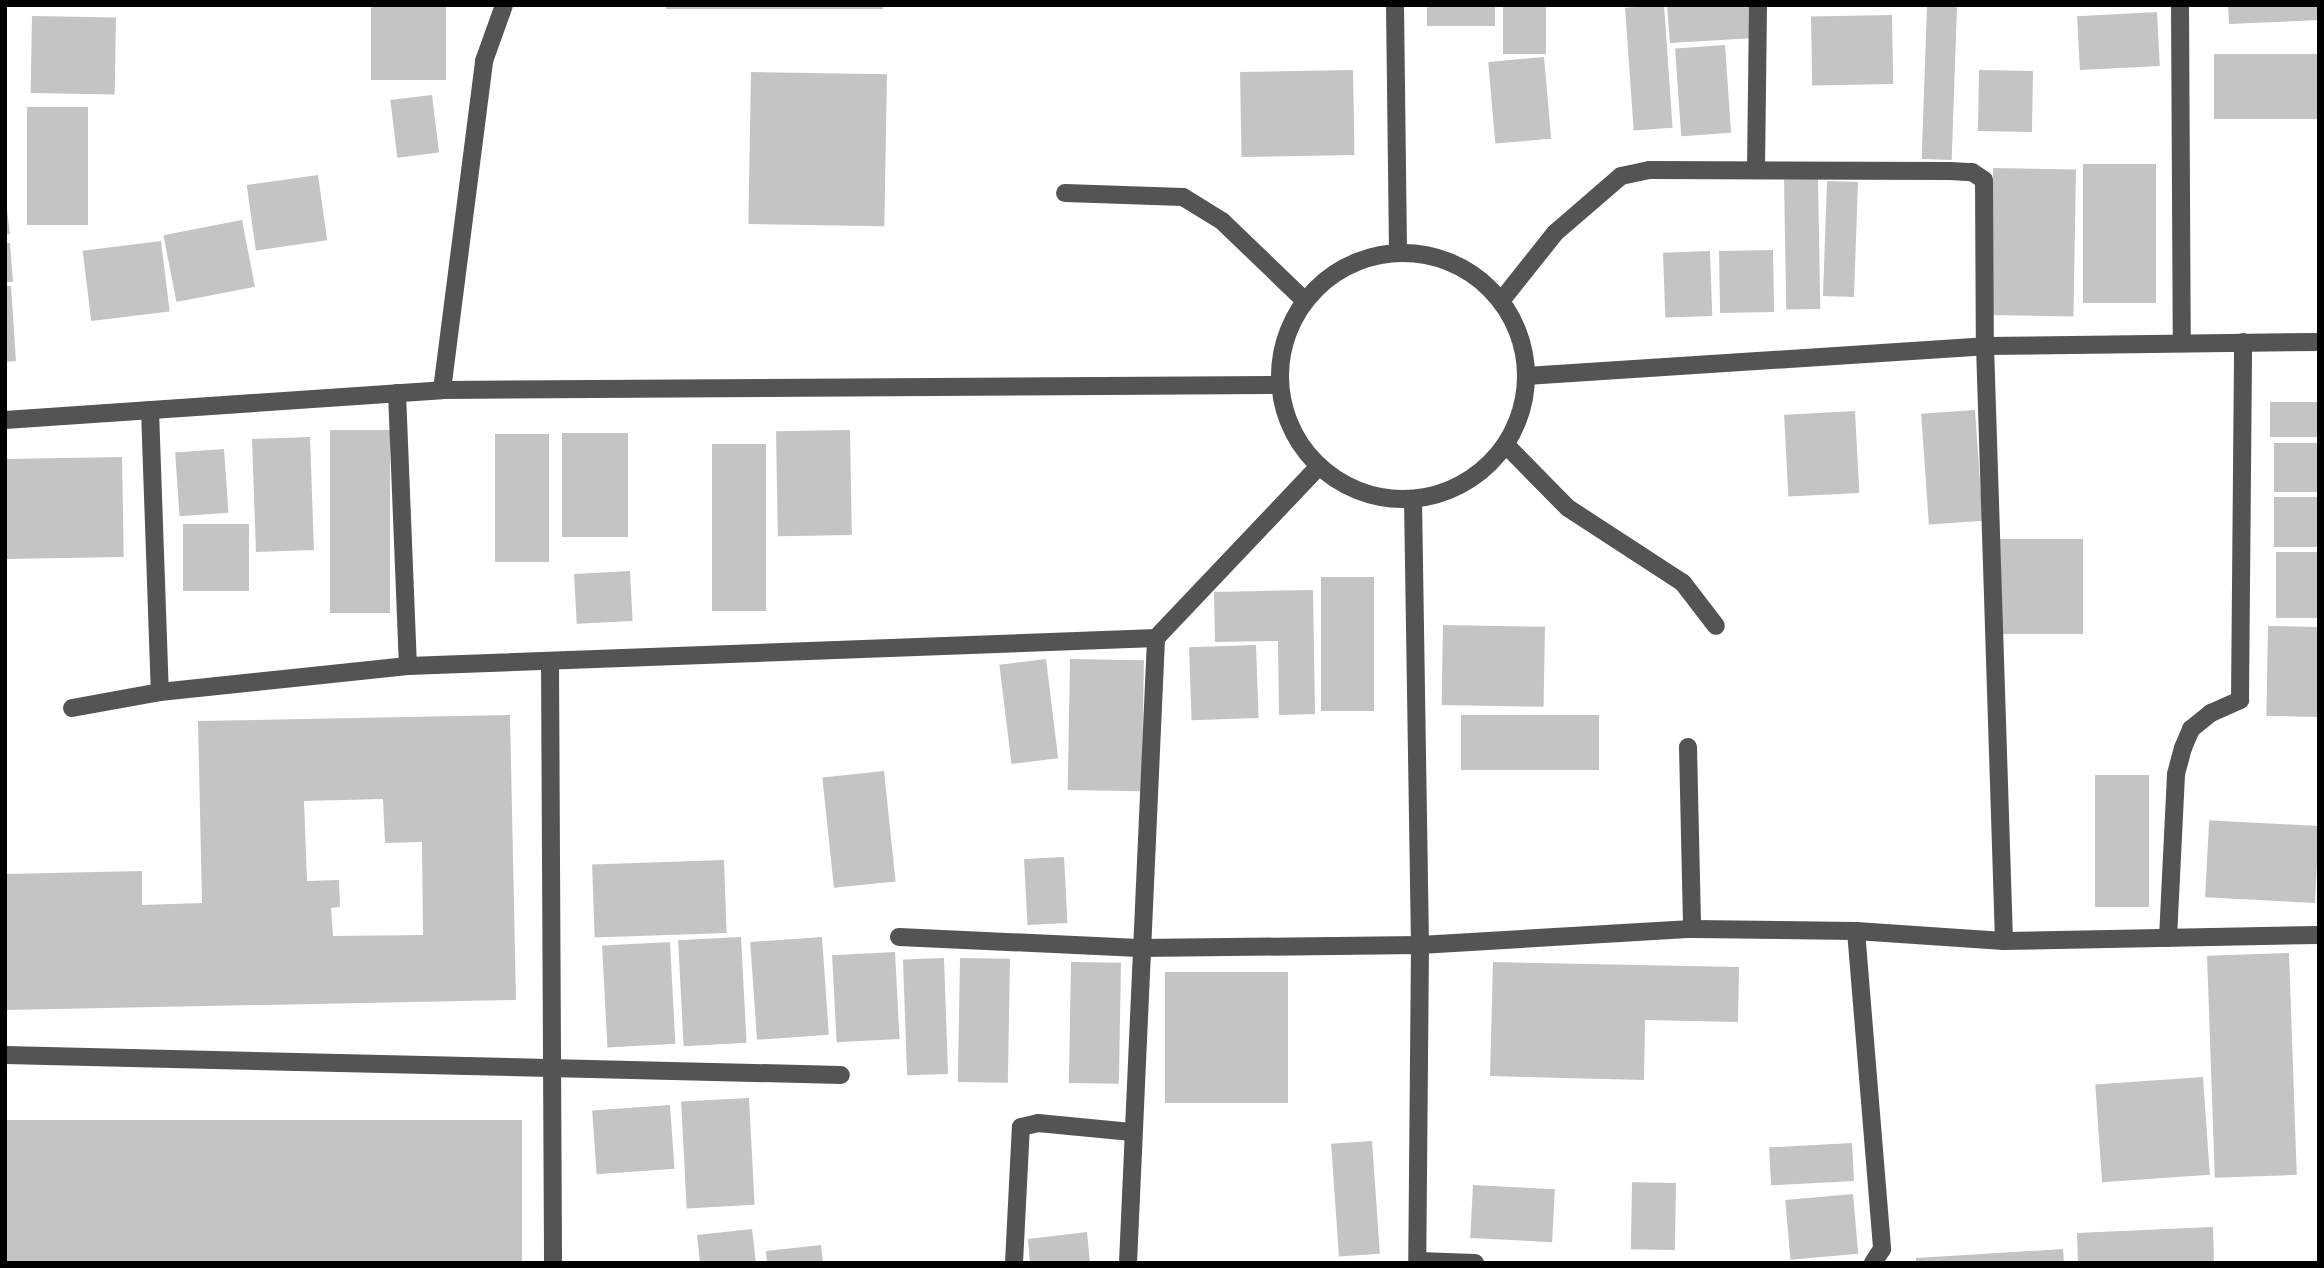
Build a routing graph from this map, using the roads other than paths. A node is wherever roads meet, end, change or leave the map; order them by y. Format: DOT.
graph roads {
  1 [pos="504,5"];
  2 [pos="1395,5"];
  3 [pos="1758,5"];
  4 [pos="2180,5"];
  5 [pos="1756,170"];
  6 [pos="1066,192"];
  7 [pos="1398,253"];
  8 [pos="1305,301"];
  9 [pos="1501,302"];
  10 [pos="2182,341"];
  11 [pos="2243,342"];
  12 [pos="2319,342"];
  13 [pos="1985,346"];
  14 [pos="1526,376"];
  15 [pos="1278,384"];
  16 [pos="442,390"];
  17 [pos="397,393"];
  18 [pos="150,410"];
  19 [pos="5,420"];
  20 [pos="1506,445"];
  21 [pos="1318,467"];
  22 [pos="1413,500"];
  23 [pos="1716,626"];
  24 [pos="1156,638"];
  25 [pos="550,662"];
  26 [pos="408,666"];
  27 [pos="160,692"];
  28 [pos="72,708"];
  29 [pos="1688,747"];
  30 [pos="1692,929"];
  31 [pos="1856,932"];
  32 [pos="2319,935"];
  33 [pos="899,937"];
  34 [pos="2168,938"];
  35 [pos="2004,942"];
  36 [pos="1420,945"];
  37 [pos="1139,947"];
  38 [pos="5,1055"];
  39 [pos="551,1068"];
  40 [pos="841,1075"];
  41 [pos="1132,1132"];
  42 [pos="1418,1262"];
  43 [pos="553,1263"];
  44 [pos="1014,1263"];
  45 [pos="1128,1263"];
  46 [pos="1475,1263"];
  47 [pos="1873,1263"];
  1 -- 16 [label="street"];
  2 -- 7 [label="street"];
  3 -- 5 [label="street"];
  4 -- 10 [label="street"];
  5 -- 9 [label="street"];
  5 -- 13 [label="street"];
  6 -- 8 [label="street"];
  7 -- 8 [label="street"];
  7 -- 9 [label="street"];
  8 -- 15 [label="street"];
  9 -- 14 [label="street"];
  10 -- 11 [label="street"];
  10 -- 13 [label="street"];
  11 -- 12 [label="street"];
  11 -- 34 [label="street"];
  13 -- 14 [label="street"];
  13 -- 35 [label="street"];
  14 -- 20 [label="street"];
  15 -- 16 [label="street"];
  15 -- 21 [label="street"];
  16 -- 17 [label="street"];
  17 -- 18 [label="street"];
  17 -- 26 [label="street"];
  18 -- 19 [label="street"];
  18 -- 27 [label="street"];
  20 -- 22 [label="street"];
  20 -- 23 [label="street"];
  21 -- 22 [label="street"];
  21 -- 24 [label="street"];
  22 -- 36 [label="street"];
  24 -- 25 [label="street"];
  24 -- 37 [label="street"];
  25 -- 26 [label="street"];
  25 -- 39 [label="street"];
  26 -- 27 [label="street"];
  27 -- 28 [label="street"];
  29 -- 30 [label="street"];
  30 -- 31 [label="street"];
  30 -- 36 [label="street"];
  31 -- 35 [label="street"];
  31 -- 47 [label="street"];
  32 -- 34 [label="street"];
  33 -- 37 [label="street"];
  34 -- 35 [label="street"];
  36 -- 37 [label="street"];
  36 -- 42 [label="street"];
  37 -- 41 [label="street"];
  38 -- 39 [label="street"];
  39 -- 40 [label="street"];
  39 -- 43 [label="street"];
  41 -- 44 [label="street"];
  41 -- 45 [label="street"];
  42 -- 46 [label="street"];
}
